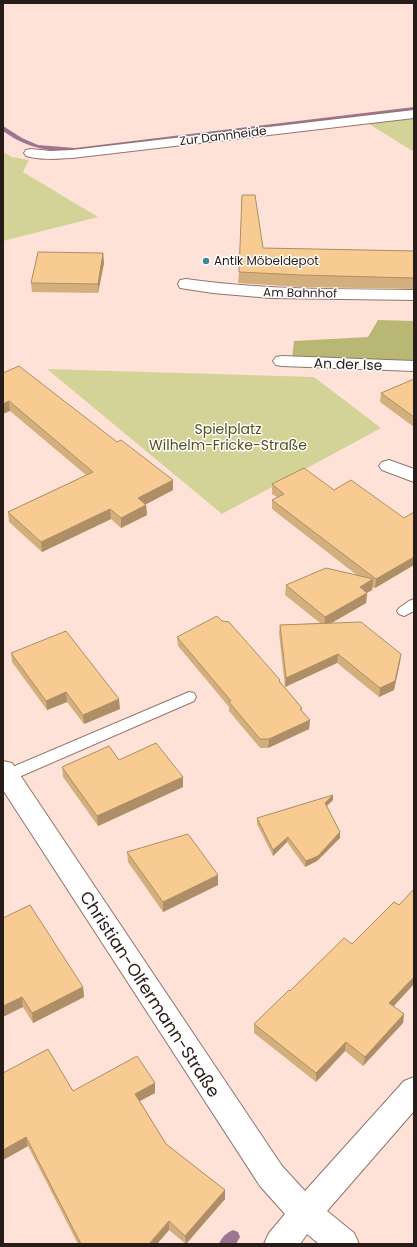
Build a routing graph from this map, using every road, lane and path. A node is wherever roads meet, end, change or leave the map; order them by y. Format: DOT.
graph roads {
  1 [pos="414,114"];
  2 [pos="32,153"];
  3 [pos="186,284"];
  4 [pos="414,295"];
  5 [pos="282,361"];
  6 [pos="414,366"];
  7 [pos="389,466"];
  8 [pos="414,476"];
  9 [pos="189,697"];
  10 [pos="5,773"];
  11 [pos="414,1090"];
  12 [pos="305,1213"];
  13 [pos="280,1244"];
  14 [pos="343,1244"];
  1 -- 2 [label="street, Zur Dannheide"];
  3 -- 4 [label="street, Am Bahnhof"];
  5 -- 6 [label="street, An der Ise"];
  7 -- 8 [label="street"];
  9 -- 10 [label="lane"];
  10 -- 12 [label="street, Christian-Olfermann-Straße"];
  11 -- 12 [label="street"];
  12 -- 13 [label="street"];
  12 -- 14 [label="street, Christian-Olfermann-Straße"];
}
